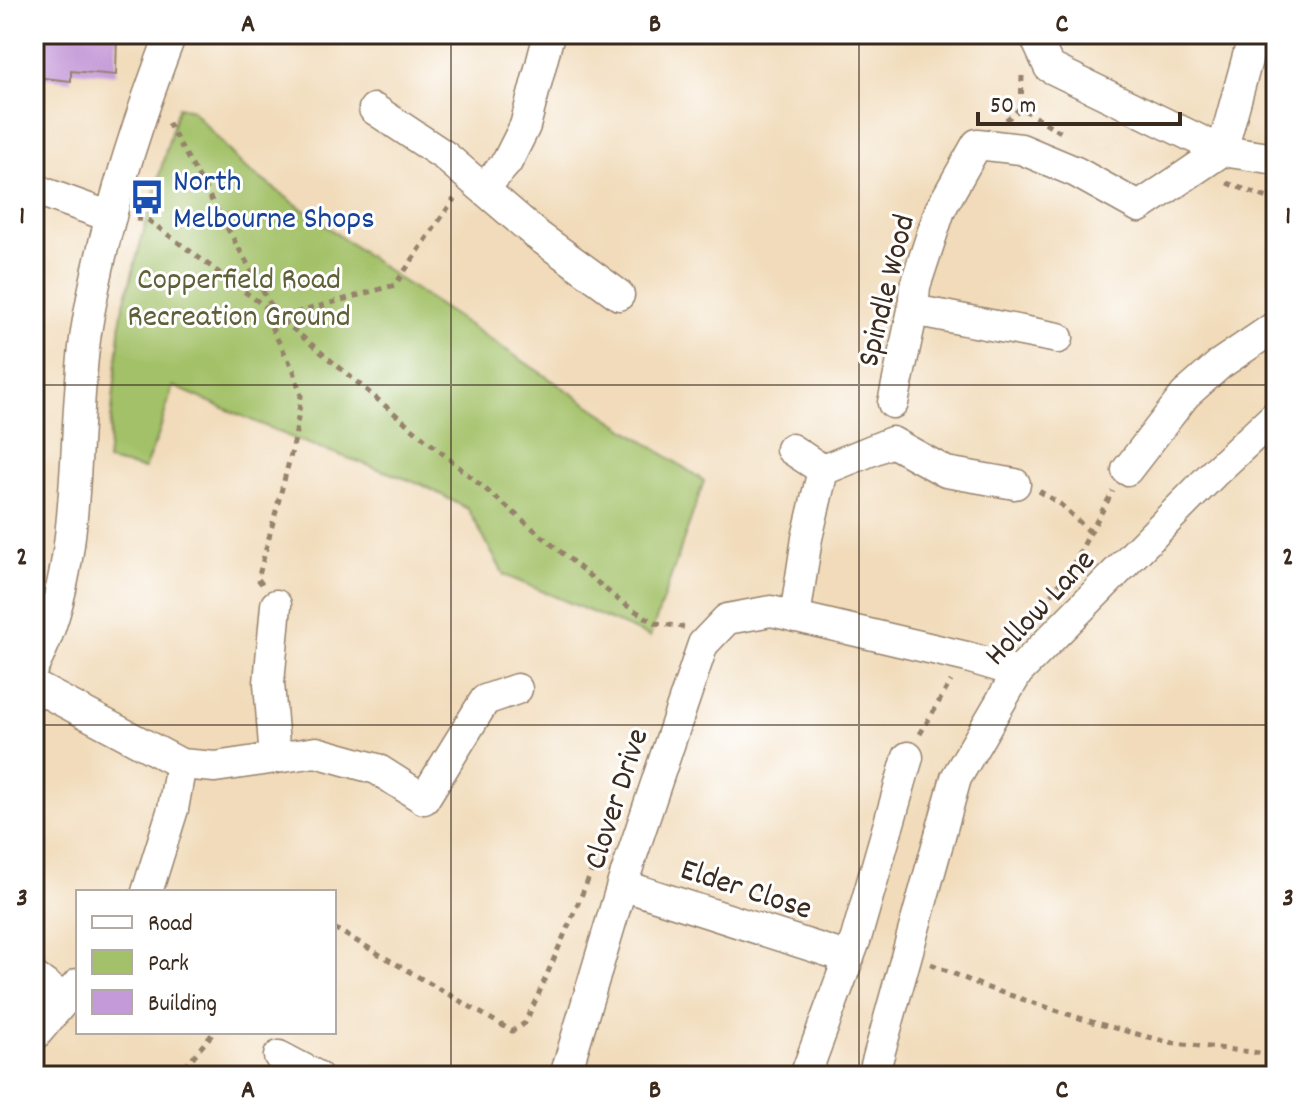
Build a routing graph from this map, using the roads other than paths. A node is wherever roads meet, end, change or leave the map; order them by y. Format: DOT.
graph roads {
  1 [pos="171,34"];
  2 [pos="549,34"];
  3 [pos="1254,34"];
  4 [pos="1034,35"];
  5 [pos="374,109"];
  6 [pos="1222,151"];
  7 [pos="1276,159"];
  8 [pos="477,182"];
  9 [pos="34,186"];
  10 [pos="111,217"];
  11 [pos="619,295"];
  12 [pos="913,310"];
  13 [pos="1276,326"];
  14 [pos="1058,338"];
  15 [pos="893,403"];
  16 [pos="1276,415"];
  17 [pos="791,449"];
  18 [pos="823,470"];
  19 [pos="1127,470"];
  20 [pos="1015,484"];
  21 [pos="276,605"];
  22 [pos="795,617"];
  23 [pos="34,666"];
  24 [pos="1018,672"];
  25 [pos="34,686"];
  26 [pos="517,689"];
  27 [pos="908,757"];
  28 [pos="275,758"];
  29 [pos="181,764"];
  30 [pos="622,885"];
  31 [pos="148,890"];
  32 [pos="849,958"];
  33 [pos="34,977"];
  34 [pos="72,991"];
  35 [pos="34,1036"];
  36 [pos="279,1056"];
  37 [pos="317,1076"];
  38 [pos="565,1076"];
  39 [pos="805,1076"];
  40 [pos="873,1076"];
  1 -- 10 [label="street"];
  2 -- 8 [label="street"];
  3 -- 6 [label="street"];
  4 -- 6 [label="street"];
  5 -- 8 [label="street"];
  6 -- 7 [label="street"];
  6 -- 12 [label="street, Spindle Wood"];
  8 -- 11 [label="street"];
  9 -- 10 [label="street"];
  10 -- 23 [label="street"];
  12 -- 14 [label="street"];
  12 -- 15 [label="street, Spindle Wood"];
  13 -- 19 [label="street"];
  16 -- 24 [label="street, Hollow Lane"];
  17 -- 18 [label="street"];
  18 -- 20 [label="street"];
  18 -- 22 [label="street"];
  21 -- 28 [label="street"];
  22 -- 24 [label="street, Clover Drive"];
  22 -- 30 [label="street, Clover Drive"];
  24 -- 40 [label="street, Hollow Lane"];
  25 -- 29 [label="street"];
  26 -- 28 [label="street"];
  27 -- 32 [label="street"];
  28 -- 29 [label="street"];
  29 -- 31 [label="street"];
  30 -- 32 [label="street, Elder Close"];
  30 -- 38 [label="street, Clover Drive"];
  32 -- 39 [label="street"];
  33 -- 34 [label="street"];
  34 -- 35 [label="street"];
  36 -- 37 [label="street"];
}
